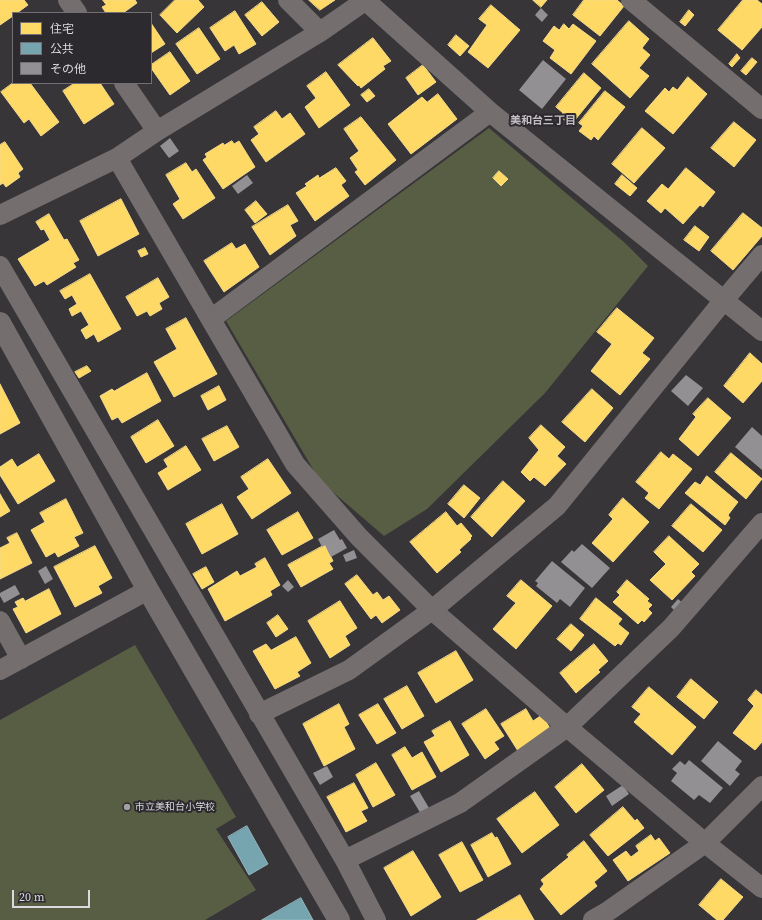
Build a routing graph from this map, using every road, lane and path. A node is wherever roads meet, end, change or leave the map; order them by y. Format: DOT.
graph roads {
  1 [pos="68,0"];
  2 [pos="288,0"];
  3 [pos="366,0"];
  4 [pos="631,0"];
  5 [pos="76,12"];
  6 [pos="320,32"];
  7 [pos="125,84"];
  8 [pos="762,109"];
  9 [pos="490,112"];
  10 [pos="157,132"];
  11 [pos="117,158"];
  12 [pos="0,215"];
  13 [pos="762,255"];
  14 [pos="0,266"];
  15 [pos="724,300"];
  16 [pos="211,318"];
  17 [pos="0,323"];
  18 [pos="762,331"];
  19 [pos="762,523"];
  20 [pos="148,590"];
  21 [pos="432,610"];
  22 [pos="0,621"];
  23 [pos="21,659"];
  24 [pos="0,670"];
  25 [pos="259,714"];
  26 [pos="567,727"];
  27 [pos="762,786"];
  28 [pos="705,843"];
  29 [pos="345,860"];
  30 [pos="762,888"];
  31 [pos="339,920"];
  32 [pos="376,920"];
  33 [pos="593,920"];
  1 -- 5 [label="street"];
  2 -- 6 [label="street"];
  3 -- 6 [label="street"];
  3 -- 9 [label="street"];
  4 -- 8 [label="street"];
  6 -- 10 [label="street"];
  7 -- 10 [label="street"];
  9 -- 15 [label="street"];
  9 -- 16 [label="street"];
  10 -- 11 [label="street"];
  11 -- 12 [label="street"];
  11 -- 16 [label="street"];
  13 -- 15 [label="street"];
  14 -- 25 [label="street"];
  15 -- 18 [label="street"];
  15 -- 21 [label="street"];
  16 -- 21 [label="street"];
  17 -- 20 [label="street"];
  19 -- 26 [label="street"];
  20 -- 23 [label="street"];
  20 -- 31 [label="street"];
  21 -- 25 [label="street"];
  21 -- 26 [label="street"];
  22 -- 23 [label="street"];
  23 -- 24 [label="street"];
  25 -- 29 [label="street"];
  26 -- 28 [label="street"];
  26 -- 29 [label="street"];
  27 -- 28 [label="street"];
  28 -- 30 [label="street"];
  28 -- 33 [label="street"];
  29 -- 32 [label="street"];
}
